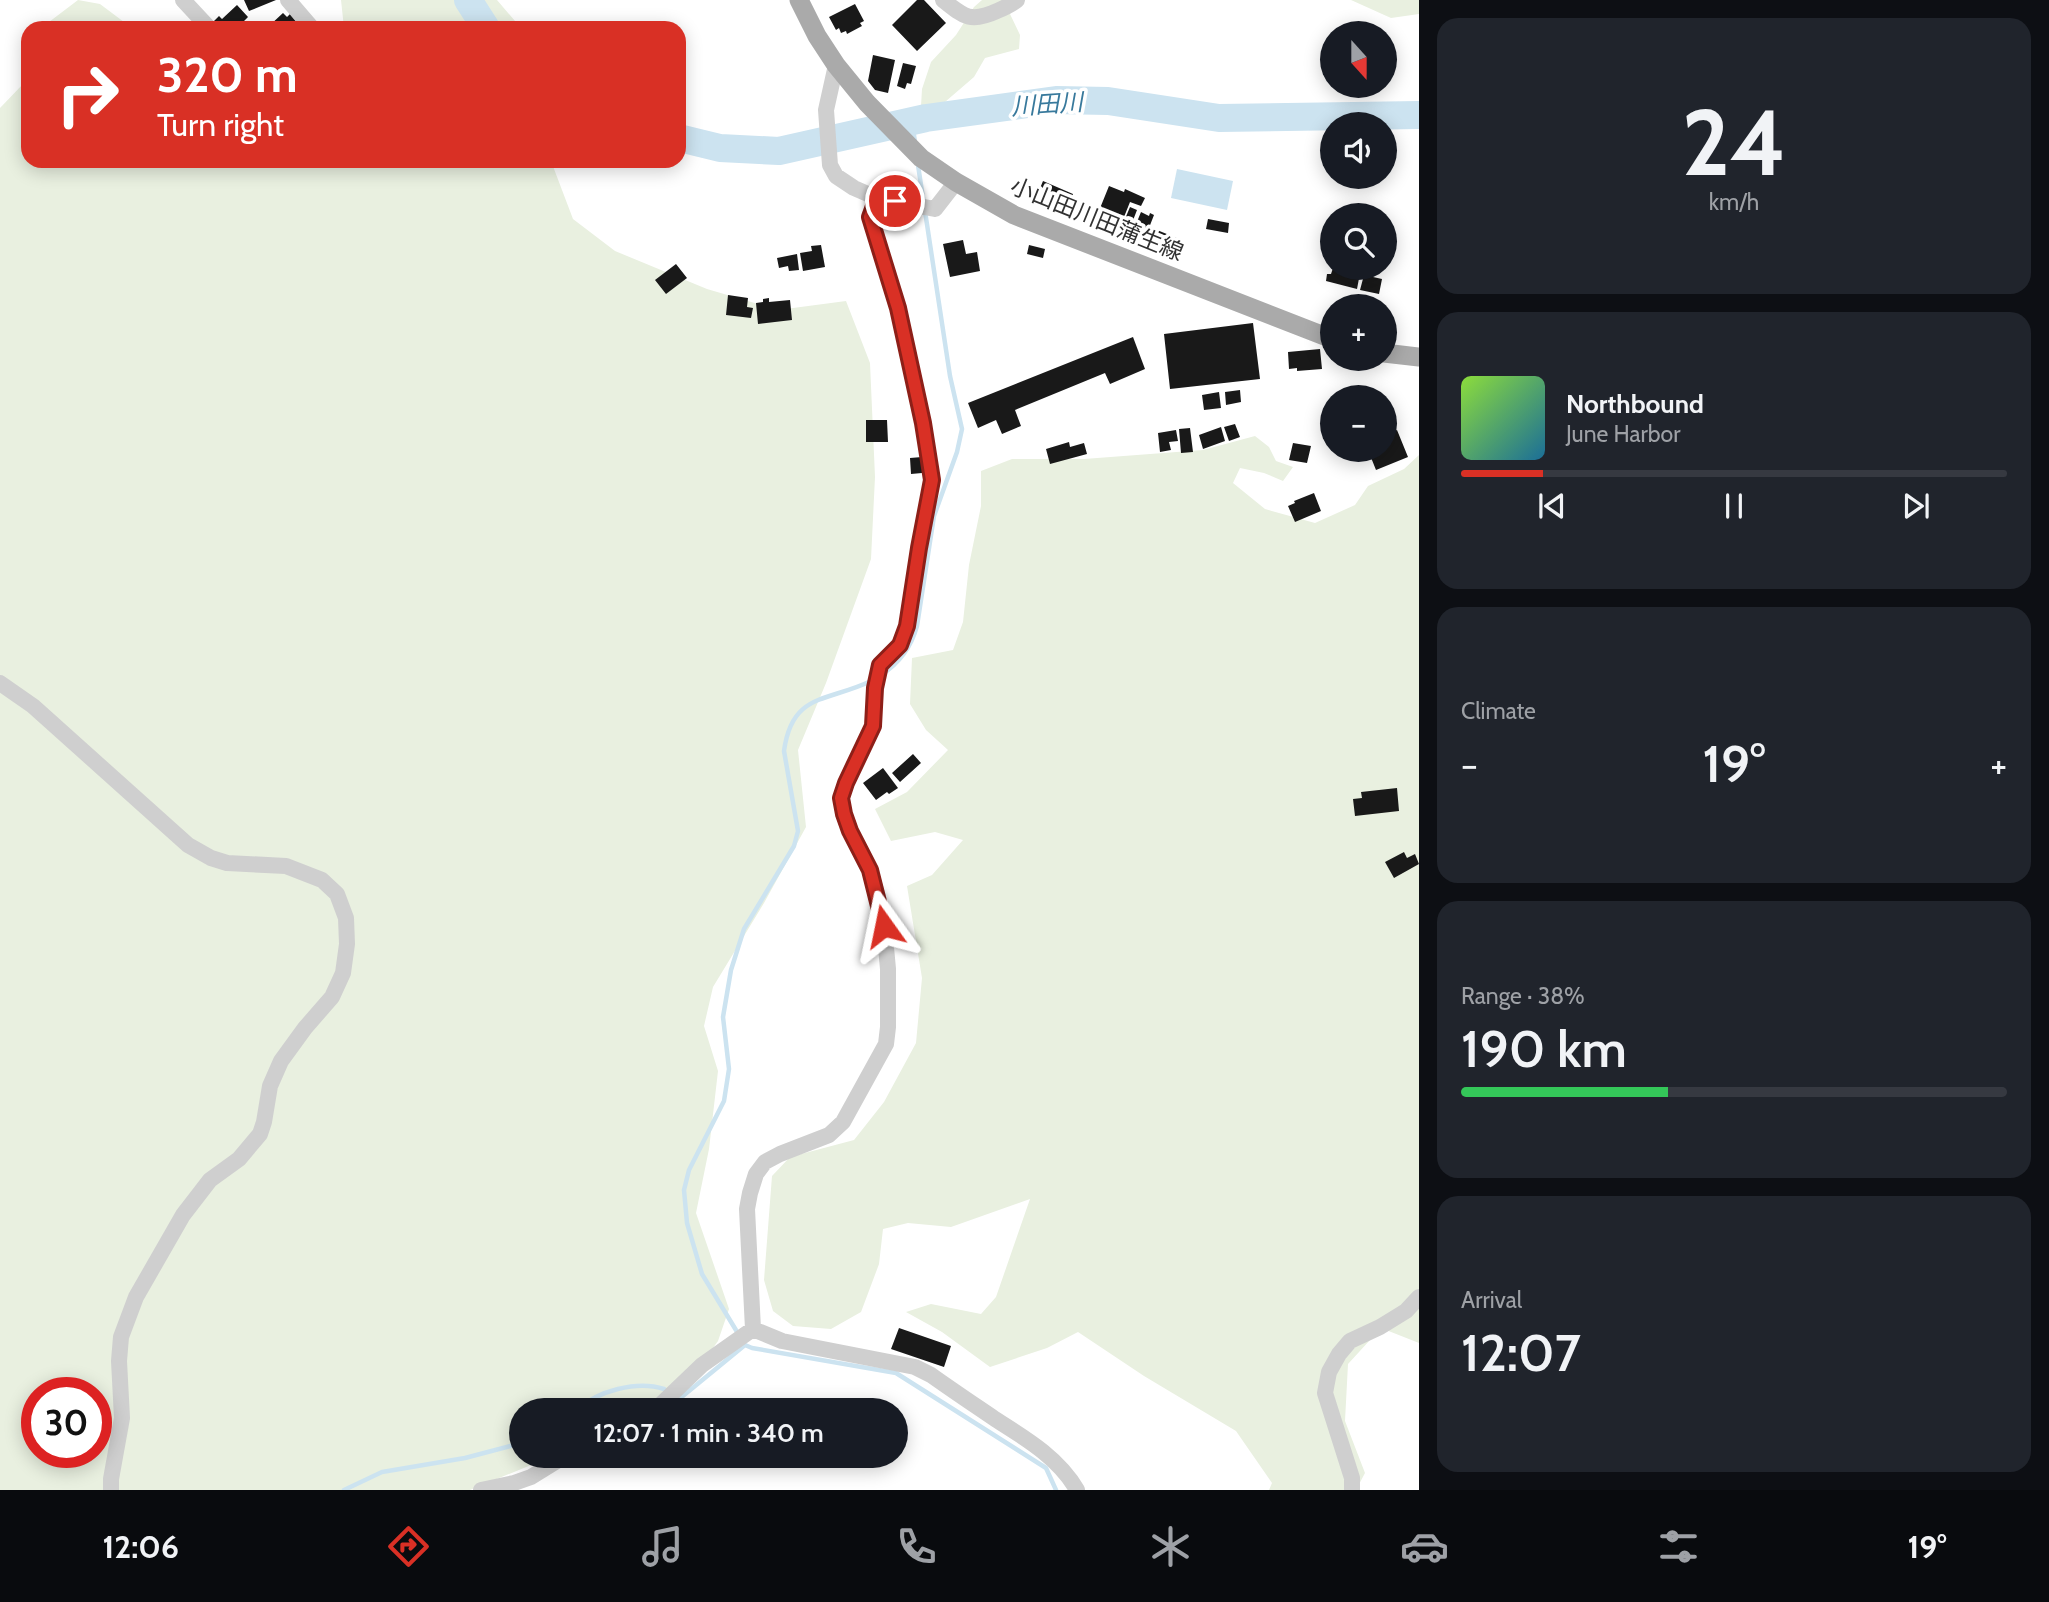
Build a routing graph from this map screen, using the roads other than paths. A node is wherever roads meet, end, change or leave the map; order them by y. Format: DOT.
graph roads {
  1 [pos="183,0"];
  2 [pos="288,0"];
  3 [pos="799,0"];
  4 [pos="943,0"];
  5 [pos="1017,0"];
  6 [pos="202,21"];
  7 [pos="306,21"];
  8 [pos="836,65"];
  9 [pos="956,182"];
  10 [pos="877,198"];
  11 [pos="1320,334"];
  12 [pos="1397,354"];
  13 [pos="1419,357"];
  14 [pos="0,683"];
  15 [pos="1419,1297"];
  16 [pos="744,1335"];
  17 [pos="668,1398"];
  18 [pos="546,1468"];
  19 [pos="111,1490"];
  20 [pos="481,1490"];
  21 [pos="1077,1490"];
  22 [pos="1352,1490"];
  1 -- 6 [label="street"];
  2 -- 7 [label="street"];
  3 -- 8 [label="main road, 小山田川田蒲生線"];
  4 -- 5 [label="street"];
  8 -- 9 [label="main road, 小山田川田蒲生線"];
  8 -- 10 [label="street"];
  9 -- 10 [label="street"];
  9 -- 11 [label="main road, 小山田川田蒲生線"];
  10 -- 16 [label="street"];
  12 -- 13 [label="main road"];
  14 -- 19 [label="street"];
  15 -- 22 [label="street"];
  16 -- 17 [label="street"];
  16 -- 21 [label="street"];
  18 -- 20 [label="street"];
}
